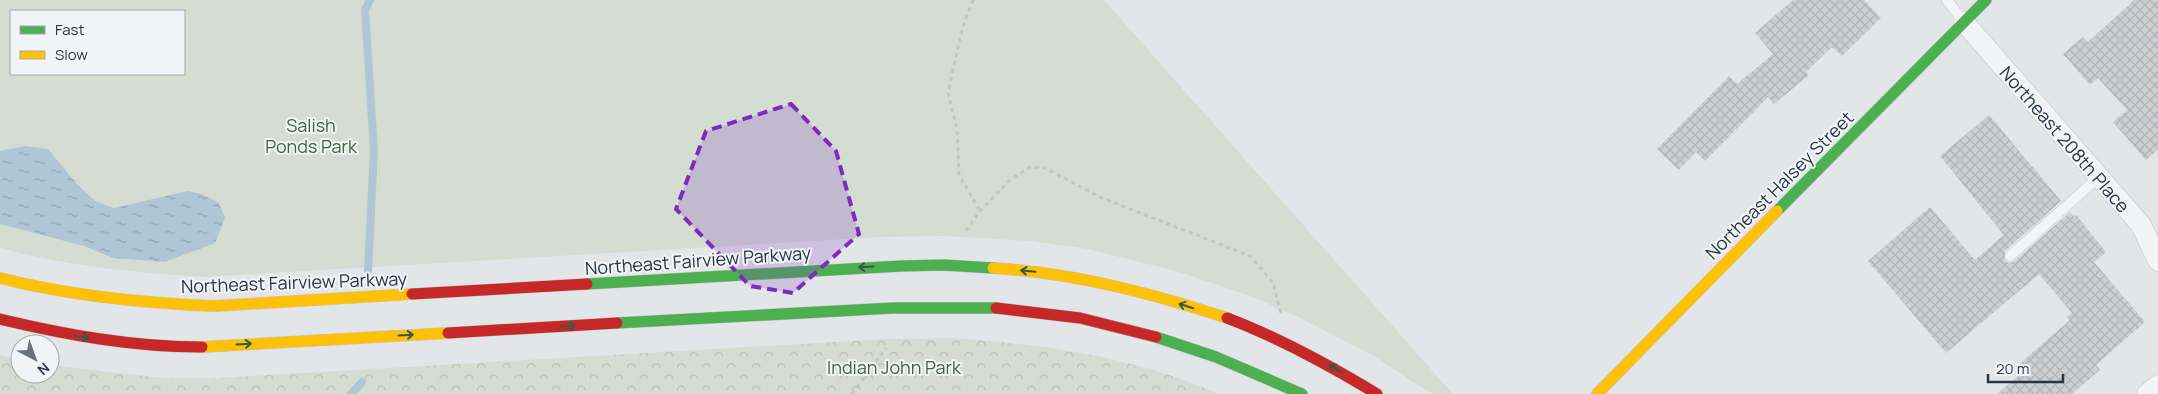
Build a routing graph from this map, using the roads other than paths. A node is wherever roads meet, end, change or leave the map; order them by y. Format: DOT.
graph roads {
  1 [pos="1947,0"];
  2 [pos="1986,0"];
  3 [pos="1964,22"];
  4 [pos="2099,177"];
  5 [pos="2010,256"];
  6 [pos="2158,261"];
  7 [pos="0,278"];
  8 [pos="0,319"];
  9 [pos="2158,385"];
  10 [pos="1302,394"];
  11 [pos="1378,394"];
  12 [pos="1597,394"];
  13 [pos="2147,394"];
  1 -- 3 [label="lane"];
  2 -- 3 [label="main road, Northeast Halsey Street"];
  3 -- 4 [label="street, Northeast 208th Place"];
  3 -- 12 [label="main road, Northeast Halsey Street"];
  4 -- 5 [label="lane"];
  4 -- 6 [label="street, Northeast 208th Place"];
  11 -- 7 [label="main road, Northeast Fairview Parkway, one-way"];
  8 -- 10 [label="main road, one-way"];
  9 -- 13 [label="street"];
}
